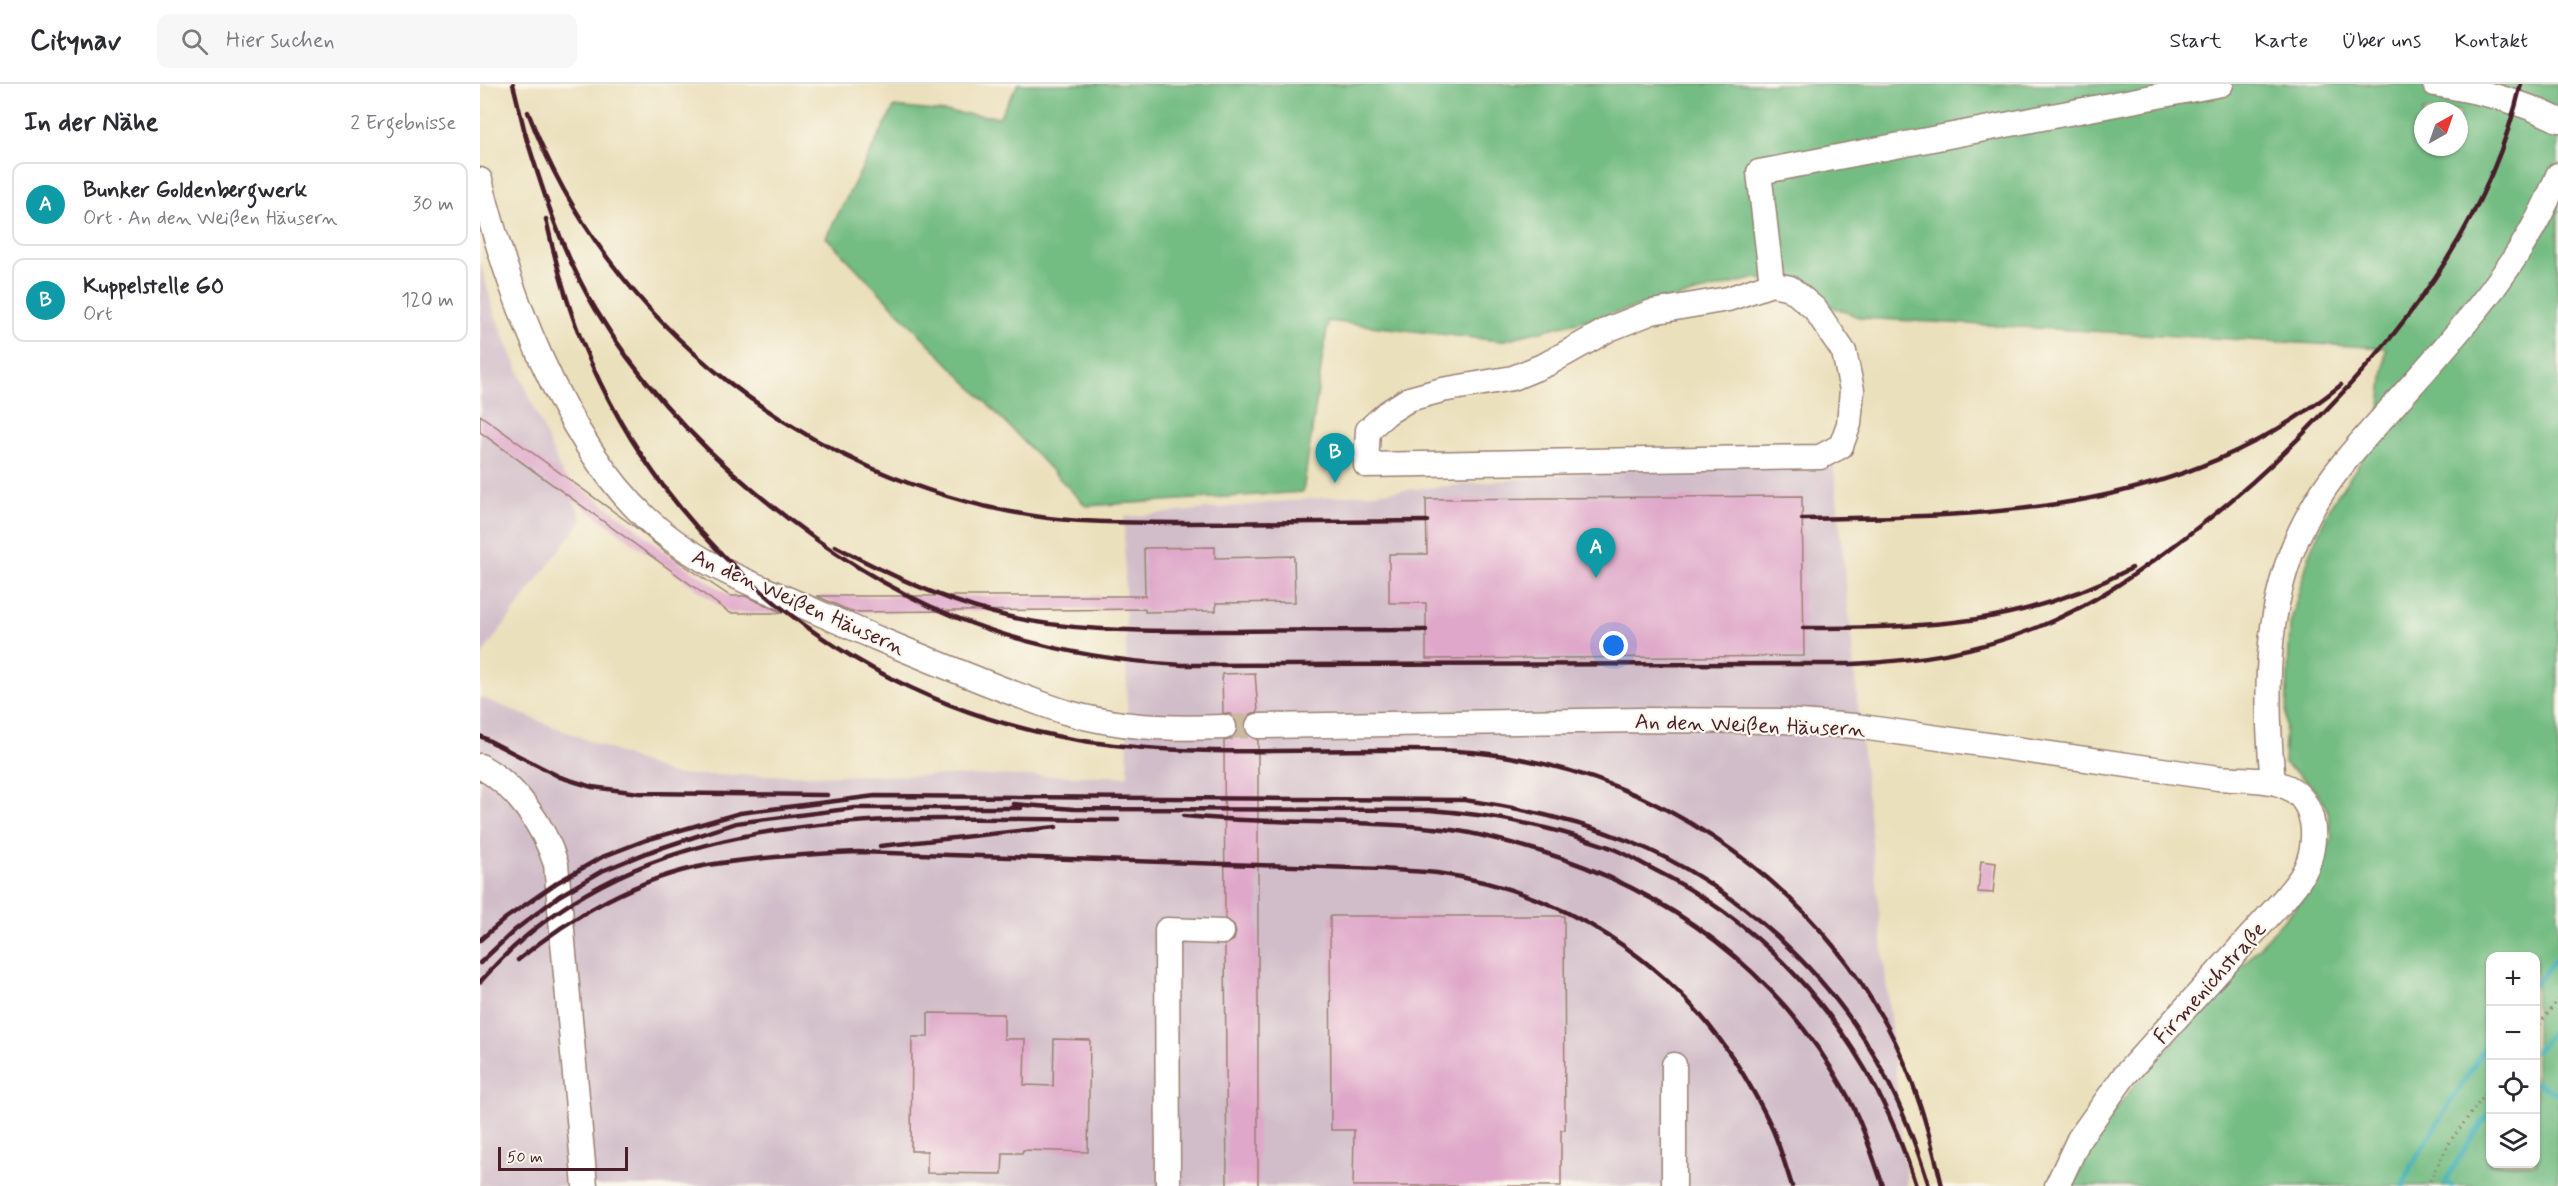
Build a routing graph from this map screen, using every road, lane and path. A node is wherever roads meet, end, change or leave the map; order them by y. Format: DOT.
graph roads {
  1 [pos="2221,84"];
  2 [pos="2435,84"];
  3 [pos="2558,120"];
  4 [pos="2558,175"];
  5 [pos="480,180"];
  6 [pos="1772,284"];
  7 [pos="1258,726"];
  8 [pos="1224,727"];
  9 [pos="480,765"];
  10 [pos="2273,782"];
  11 [pos="1222,932"];
  12 [pos="2558,1000"];
  13 [pos="2540,1023"];
  14 [pos="1674,1065"];
  15 [pos="2486,1093"];
  16 [pos="585,1186"];
  17 [pos="1168,1186"];
  18 [pos="1674,1186"];
  19 [pos="2057,1186"];
  20 [pos="2427,1186"];
  1 -- 6 [label="street"];
  2 -- 3 [label="street"];
  4 -- 10 [label="street"];
  5 -- 8 [label="street, An den Weißen Häusern"];
  6 -- 6 [label="street"];
  7 -- 10 [label="street, An den Weißen Häusern"];
  9 -- 16 [label="street"];
  10 -- 19 [label="street, Firmenichstraße"];
  11 -- 17 [label="street"];
  12 -- 13 [label="path"];
  14 -- 18 [label="street"];
  15 -- 20 [label="path"];
}
